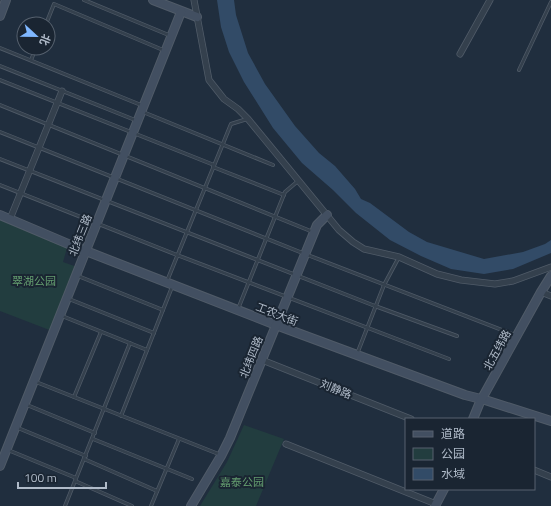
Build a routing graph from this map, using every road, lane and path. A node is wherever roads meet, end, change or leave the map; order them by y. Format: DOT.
graph roads {
  1 [pos="6,0"];
  2 [pos="84,0"];
  3 [pos="153,0"];
  4 [pos="194,0"];
  5 [pos="490,0"];
  6 [pos="551,2"];
  7 [pos="181,12"];
  8 [pos="0,15"];
  9 [pos="49,16"];
  10 [pos="197,17"];
  11 [pos="171,36"];
  12 [pos="0,48"];
  13 [pos="165,51"];
  14 [pos="460,54"];
  15 [pos="33,56"];
  16 [pos="31,60"];
  17 [pos="0,66"];
  18 [pos="519,70"];
  19 [pos="0,80"];
  20 [pos="62,90"];
  21 [pos="57,103"];
  22 [pos="0,105"];
  23 [pos="142,109"];
  24 [pos="248,119"];
  25 [pos="138,121"];
  26 [pos="48,125"];
  27 [pos="0,132"];
  28 [pos="133,133"];
  29 [pos="222,145"];
  30 [pos="38,148"];
  31 [pos="124,156"];
  32 [pos="0,158"];
  33 [pos="272,165"];
  34 [pos="213,166"];
  35 [pos="30,170"];
  36 [pos="115,179"];
  37 [pos="298,180"];
  38 [pos="0,185"];
  39 [pos="204,188"];
  40 [pos="20,193"];
  41 [pos="284,195"];
  42 [pos="106,201"];
  43 [pos="196,210"];
  44 [pos="0,215"];
  45 [pos="327,215"];
  46 [pos="275,217"];
  47 [pos="10,219"];
  48 [pos="97,224"];
  49 [pos="186,232"];
  50 [pos="314,232"];
  51 [pos="266,238"];
  52 [pos="86,251"];
  53 [pos="305,254"];
  54 [pos="177,255"];
  55 [pos="399,257"];
  56 [pos="258,260"];
  57 [pos="551,267"];
  58 [pos="296,275"];
  59 [pos="76,276"];
  60 [pos="550,278"];
  61 [pos="170,283"];
  62 [pos="248,283"];
  63 [pos="384,285"];
  64 [pos="541,292"];
  65 [pos="551,296"];
  66 [pos="287,298"];
  67 [pos="67,299"];
  68 [pos="375,306"];
  69 [pos="163,310"];
  70 [pos="237,310"];
  71 [pos="60,315"];
  72 [pos="277,327"];
  73 [pos="367,328"];
  74 [pos="101,332"];
  75 [pos="154,333"];
  76 [pos="457,336"];
  77 [pos="517,336"];
  78 [pos="130,343"];
  79 [pos="147,350"];
  80 [pos="357,355"];
  81 [pos="449,359"];
  82 [pos="264,360"];
  83 [pos="34,381"];
  84 [pos="74,397"];
  85 [pos="483,401"];
  86 [pos="25,404"];
  87 [pos="104,409"];
  88 [pos="121,416"];
  89 [pos="409,418"];
  90 [pos="474,418"];
  91 [pos="477,418"];
  92 [pos="551,422"];
  93 [pos="16,427"];
  94 [pos="95,433"];
  95 [pos="92,439"];
  96 [pos="179,439"];
  97 [pos="286,444"];
  98 [pos="6,450"];
  99 [pos="86,456"];
  100 [pos="223,456"];
  101 [pos="84,460"];
  102 [pos="0,466"];
  103 [pos="166,469"];
  104 [pos="535,470"];
  105 [pos="551,477"];
  106 [pos="75,480"];
  107 [pos="192,480"];
  108 [pos="441,490"];
  109 [pos="443,490"];
  110 [pos="157,491"];
  111 [pos="434,505"];
  112 [pos="65,506"];
  113 [pos="132,506"];
  114 [pos="151,506"];
  115 [pos="191,506"];
  116 [pos="195,506"];
  1 -- 8 [label="street"];
  2 -- 11 [label="lane"];
  3 -- 7 [label="street"];
  4 -- 10 [label="street"];
  5 -- 14 [label="street"];
  6 -- 18 [label="lane"];
  7 -- 10 [label="street"];
  7 -- 11 [label="street, 北纬三路"];
  9 -- 13 [label="lane"];
  10 -- 24 [label="street"];
  11 -- 13 [label="street, 北纬三路"];
  12 -- 16 [label="lane"];
  13 -- 23 [label="street, 北纬三路"];
  15 -- 16 [label="lane"];
  16 -- 23 [label="lane"];
  17 -- 20 [label="lane"];
  19 -- 21 [label="lane"];
  20 -- 21 [label="street"];
  20 -- 25 [label="lane"];
  21 -- 26 [label="street"];
  21 -- 28 [label="lane"];
  22 -- 26 [label="lane"];
  23 -- 25 [label="street, 北纬三路"];
  23 -- 29 [label="lane"];
  24 -- 29 [label="lane"];
  24 -- 37 [label="street"];
  25 -- 28 [label="street, 北纬三路"];
  26 -- 30 [label="street"];
  26 -- 31 [label="lane"];
  27 -- 30 [label="lane"];
  28 -- 31 [label="street, 北纬三路"];
  28 -- 34 [label="lane"];
  29 -- 33 [label="lane"];
  29 -- 34 [label="lane"];
  30 -- 35 [label="street"];
  30 -- 36 [label="lane"];
  31 -- 36 [label="street, 北纬三路"];
  31 -- 39 [label="lane"];
  32 -- 35 [label="lane"];
  34 -- 39 [label="lane"];
  34 -- 41 [label="lane"];
  35 -- 40 [label="street"];
  35 -- 42 [label="lane"];
  36 -- 42 [label="street, 北纬三路"];
  36 -- 43 [label="lane"];
  37 -- 41 [label="lane"];
  37 -- 45 [label="street"];
  38 -- 40 [label="lane"];
  39 -- 43 [label="lane"];
  39 -- 46 [label="lane"];
  40 -- 47 [label="street"];
  40 -- 48 [label="lane"];
  41 -- 46 [label="lane"];
  42 -- 48 [label="street, 北纬三路"];
  42 -- 49 [label="lane"];
  43 -- 49 [label="lane"];
  43 -- 51 [label="lane"];
  44 -- 47 [label="street, 工农大街"];
  45 -- 50 [label="street, 北纬四路"];
  45 -- 55 [label="street"];
  46 -- 50 [label="lane"];
  46 -- 51 [label="lane"];
  47 -- 52 [label="street, 工农大街"];
  48 -- 52 [label="street, 北纬三路"];
  48 -- 54 [label="lane"];
  49 -- 54 [label="lane"];
  49 -- 56 [label="lane"];
  50 -- 53 [label="street, 北纬四路"];
  51 -- 53 [label="lane"];
  51 -- 56 [label="lane"];
  52 -- 59 [label="street, 北纬三路"];
  52 -- 61 [label="street, 工农大街"];
  53 -- 58 [label="street, 北纬四路"];
  53 -- 63 [label="lane"];
  54 -- 61 [label="lane"];
  54 -- 62 [label="lane"];
  55 -- 57 [label="street"];
  55 -- 63 [label="lane"];
  56 -- 58 [label="lane"];
  56 -- 62 [label="lane"];
  58 -- 66 [label="street, 北纬四路"];
  58 -- 68 [label="lane"];
  59 -- 67 [label="street, 北纬三路"];
  59 -- 69 [label="lane"];
  60 -- 64 [label="street, 北五纬路"];
  61 -- 69 [label="lane"];
  61 -- 70 [label="street, 工农大街"];
  62 -- 66 [label="lane"];
  62 -- 70 [label="lane"];
  63 -- 68 [label="lane"];
  63 -- 77 [label="lane"];
  64 -- 65 [label="street"];
  64 -- 77 [label="street, 北五纬路"];
  66 -- 72 [label="street, 北纬四路"];
  66 -- 73 [label="lane"];
  67 -- 71 [label="street, 北纬三路"];
  67 -- 75 [label="lane"];
  68 -- 73 [label="lane"];
  68 -- 76 [label="lane"];
  69 -- 75 [label="lane"];
  70 -- 72 [label="street, 工农大街"];
  71 -- 74 [label="lane"];
  71 -- 83 [label="street, 北纬三路"];
  72 -- 80 [label="street, 工农大街"];
  72 -- 82 [label="street, 北纬四路"];
  72 -- 85 [label="street, 工农大街"];
  73 -- 80 [label="lane"];
  73 -- 81 [label="lane"];
  74 -- 78 [label="lane"];
  74 -- 84 [label="lane"];
  75 -- 79 [label="lane"];
  77 -- 85 [label="street, 北五纬路"];
  78 -- 79 [label="lane"];
  78 -- 87 [label="lane"];
  79 -- 88 [label="lane"];
  80 -- 85 [label="street, 工农大街"];
  82 -- 89 [label="street, 刘静路"];
  82 -- 100 [label="street, 北纬四路"];
  83 -- 84 [label="lane"];
  83 -- 86 [label="street, 北纬三路"];
  84 -- 87 [label="lane"];
  85 -- 90 [label="street, 北五纬路"];
  85 -- 91 [label="street, 北五纬路"];
  85 -- 92 [label="street, 工农大街"];
  86 -- 93 [label="street, 北纬三路"];
  86 -- 94 [label="lane"];
  87 -- 88 [label="lane"];
  87 -- 94 [label="lane"];
  88 -- 96 [label="lane"];
  93 -- 98 [label="street, 北纬三路"];
  93 -- 99 [label="lane"];
  94 -- 95 [label="lane"];
  95 -- 99 [label="lane"];
  95 -- 103 [label="lane"];
  96 -- 100 [label="lane"];
  96 -- 103 [label="lane"];
  97 -- 111 [label="street"];
  98 -- 102 [label="street, 北纬三路"];
  98 -- 106 [label="lane"];
  99 -- 101 [label="lane"];
  100 -- 115 [label="street, 北纬四路"];
  100 -- 116 [label="street, 北纬四路"];
  101 -- 106 [label="lane"];
  101 -- 110 [label="lane"];
  103 -- 107 [label="lane"];
  103 -- 110 [label="lane"];
  104 -- 105 [label="street"];
  106 -- 112 [label="lane"];
  106 -- 113 [label="lane"];
  108 -- 111 [label="street"];
  109 -- 111 [label="street"];
  110 -- 114 [label="lane"];
}
